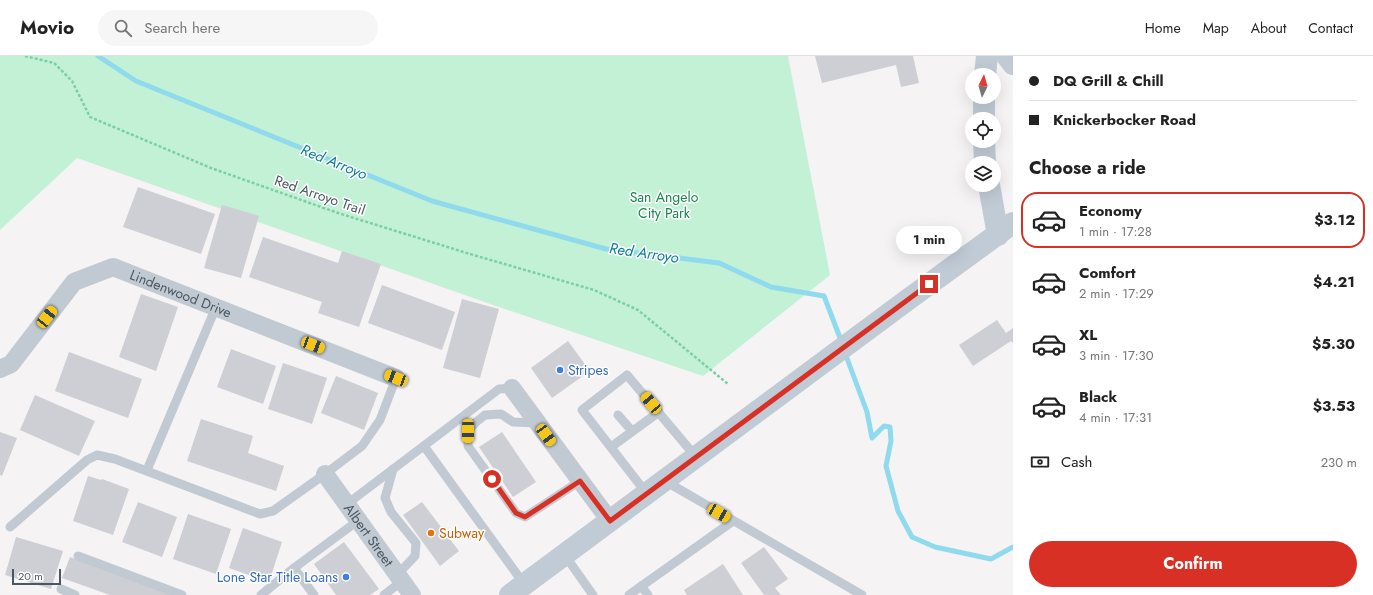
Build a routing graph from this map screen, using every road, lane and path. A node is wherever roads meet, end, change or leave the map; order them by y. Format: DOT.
graph roads {
  1 [pos="25,56"];
  2 [pos="987,56"];
  3 [pos="1007,56"];
  4 [pos="1013,64"];
  5 [pos="986,68"];
  6 [pos="992,192"];
  7 [pos="1006,229"];
  8 [pos="216,307"];
  9 [pos="0,369"];
  10 [pos="396,378"];
  11 [pos="728,384"];
  12 [pos="512,388"];
  13 [pos="659,412"];
  14 [pos="618,415"];
  15 [pos="537,423"];
  16 [pos="632,431"];
  17 [pos="424,446"];
  18 [pos="611,447"];
  19 [pos="696,457"];
  20 [pos="393,469"];
  21 [pos="147,470"];
  22 [pos="325,474"];
  23 [pos="664,480"];
  24 [pos="580,481"];
  25 [pos="647,494"];
  26 [pos="347,504"];
  27 [pos="359,520"];
  28 [pos="610,521"];
  29 [pos="733,521"];
  30 [pos="10,527"];
  31 [pos="564,554"];
  32 [pos="78,556"];
  33 [pos="294,568"];
  34 [pos="404,584"];
  35 [pos="641,586"];
  36 [pos="61,589"];
  37 [pos="517,590"];
  38 [pos="856,594"];
  39 [pos="75,595"];
  40 [pos="182,595"];
  41 [pos="261,595"];
  42 [pos="314,595"];
  43 [pos="384,595"];
  44 [pos="593,595"];
  45 [pos="629,595"];
  46 [pos="648,595"];
  1 -- 11 [label="path, Red Arroyo Trail"];
  2 -- 5 [label="main road"];
  3 -- 4 [label="main road"];
  6 -- 7 [label="main road"];
  7 -- 19 [label="main road"];
  8 -- 9 [label="street, Lindenwood Drive"];
  8 -- 10 [label="street, Lindenwood Drive"];
  8 -- 21 [label="lane"];
  10 -- 22 [label="lane"];
  12 -- 15 [label="street"];
  12 -- 17 [label="lane"];
  13 -- 16 [label="lane"];
  13 -- 18 [label="lane"];
  13 -- 19 [label="lane"];
  14 -- 16 [label="lane"];
  15 -- 24 [label="street"];
  15 -- 24 [label="lane"];
  16 -- 18 [label="lane"];
  17 -- 20 [label="lane"];
  17 -- 37 [label="lane"];
  18 -- 25 [label="lane"];
  19 -- 23 [label="main road"];
  20 -- 26 [label="lane"];
  20 -- 34 [label="lane"];
  21 -- 22 [label="lane"];
  21 -- 30 [label="lane"];
  22 -- 26 [label="street, Albert Street"];
  23 -- 25 [label="main road"];
  23 -- 29 [label="lane"];
  24 -- 28 [label="street"];
  25 -- 28 [label="main road"];
  26 -- 27 [label="street, Albert Street"];
  27 -- 33 [label="lane"];
  27 -- 34 [label="street, Albert Street"];
  28 -- 31 [label="main road"];
  29 -- 35 [label="lane"];
  29 -- 38 [label="lane"];
  31 -- 37 [label="main road"];
  31 -- 44 [label="lane"];
  32 -- 40 [label="lane"];
  33 -- 41 [label="lane"];
  33 -- 42 [label="lane"];
  34 -- 43 [label="lane"];
  35 -- 45 [label="lane"];
  35 -- 46 [label="lane"];
  36 -- 39 [label="lane"];
}
